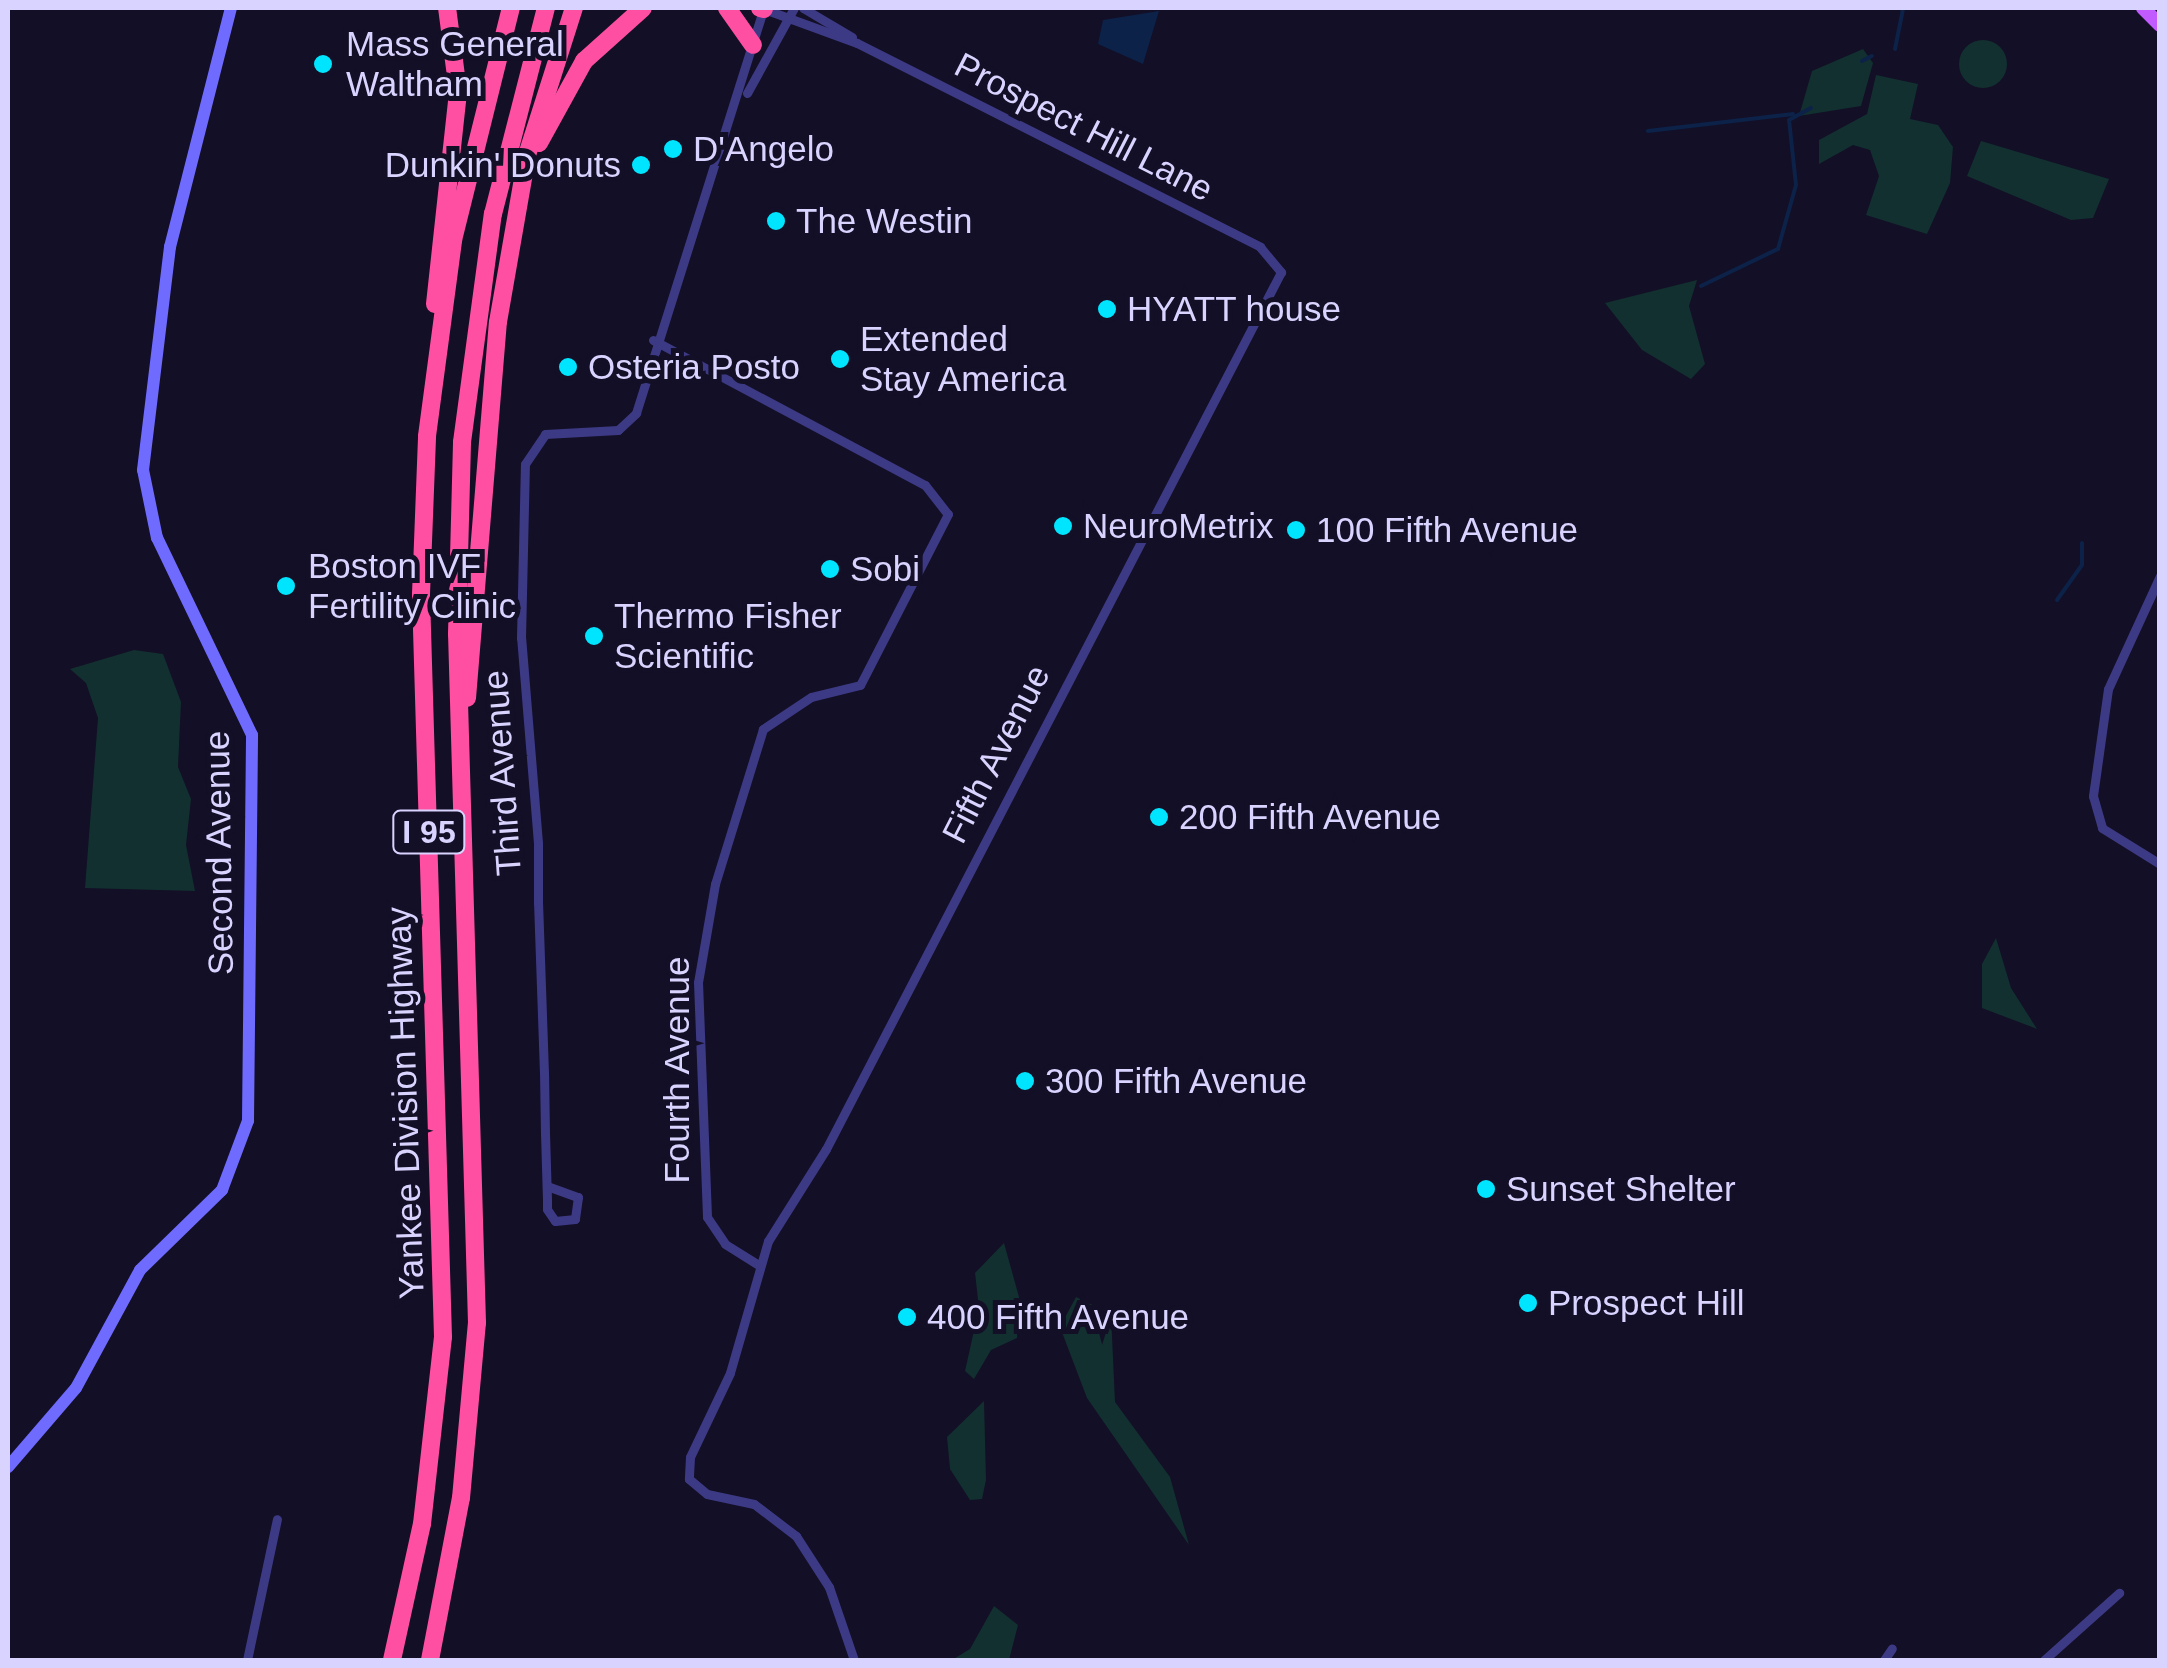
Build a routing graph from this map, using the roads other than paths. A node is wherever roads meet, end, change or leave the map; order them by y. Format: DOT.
graph roads {
  1 [pos="231,8"];
  2 [pos="447,8"];
  3 [pos="511,8"];
  4 [pos="546,8"];
  5 [pos="574,8"];
  6 [pos="661,8"];
  7 [pos="727,8"];
  8 [pos="763,8"];
  9 [pos="803,8"];
  10 [pos="2143,8"];
  11 [pos="637,11"];
  12 [pos="792,12"];
  13 [pos="2160,25"];
  14 [pos="858,43"];
  15 [pos="753,44"];
  16 [pos="742,100"];
  17 [pos="522,190"];
  18 [pos="1280,267"];
  19 [pos="653,340"];
  20 [pos="437,342"];
  21 [pos="2160,576"];
  22 [pos="460,738"];
  23 [pos="2160,864"];
  24 [pos="547,1186"];
  25 [pos="757,1264"];
  26 [pos="8,1467"];
  27 [pos="277,1519"];
  28 [pos="2119,1592"];
  29 [pos="1892,1648"];
  30 [pos="849,1658"];
  31 [pos="247,1660"];
  32 [pos="392,1660"];
  33 [pos="430,1660"];
  34 [pos="1884,1660"];
  35 [pos="2044,1660"];
  1 -- 26 [label="street, Second Avenue"];
  2 -- 20 [label="highway"];
  3 -- 20 [label="highway, Yankee Division Highway / I 95"];
  4 -- 22 [label="highway, Yankee Division Highway / I 95"];
  5 -- 17 [label="highway"];
  6 -- 11 [label="highway"];
  7 -- 15 [label="highway"];
  8 -- 12 [label="street, Prospect Hill Lane"];
  8 -- 15 [label="street, Third Avenue"];
  9 -- 14 [label="street, Prospect Hill Lane"];
  10 -- 13 [label="main road"];
  11 -- 17 [label="highway"];
  12 -- 14 [label="street, Prospect Hill Lane"];
  12 -- 16 [label="street, Third Avenue"];
  14 -- 18 [label="street, Prospect Hill Lane"];
  15 -- 16 [label="street, Third Avenue"];
  16 -- 19 [label="street, Third Avenue"];
  17 -- 22 [label="highway"];
  18 -- 25 [label="street, Fifth Avenue"];
  19 -- 24 [label="street, Third Avenue"];
  19 -- 25 [label="street, Fourth Avenue"];
  20 -- 32 [label="highway, Yankee Division Highway / I 95"];
  21 -- 23 [label="street"];
  22 -- 33 [label="highway, Yankee Division Highway / I 95"];
  24 -- 24 [label="street"];
  25 -- 30 [label="street, Fifth Avenue"];
  27 -- 31 [label="street"];
  28 -- 35 [label="street"];
  29 -- 34 [label="street"];
}
